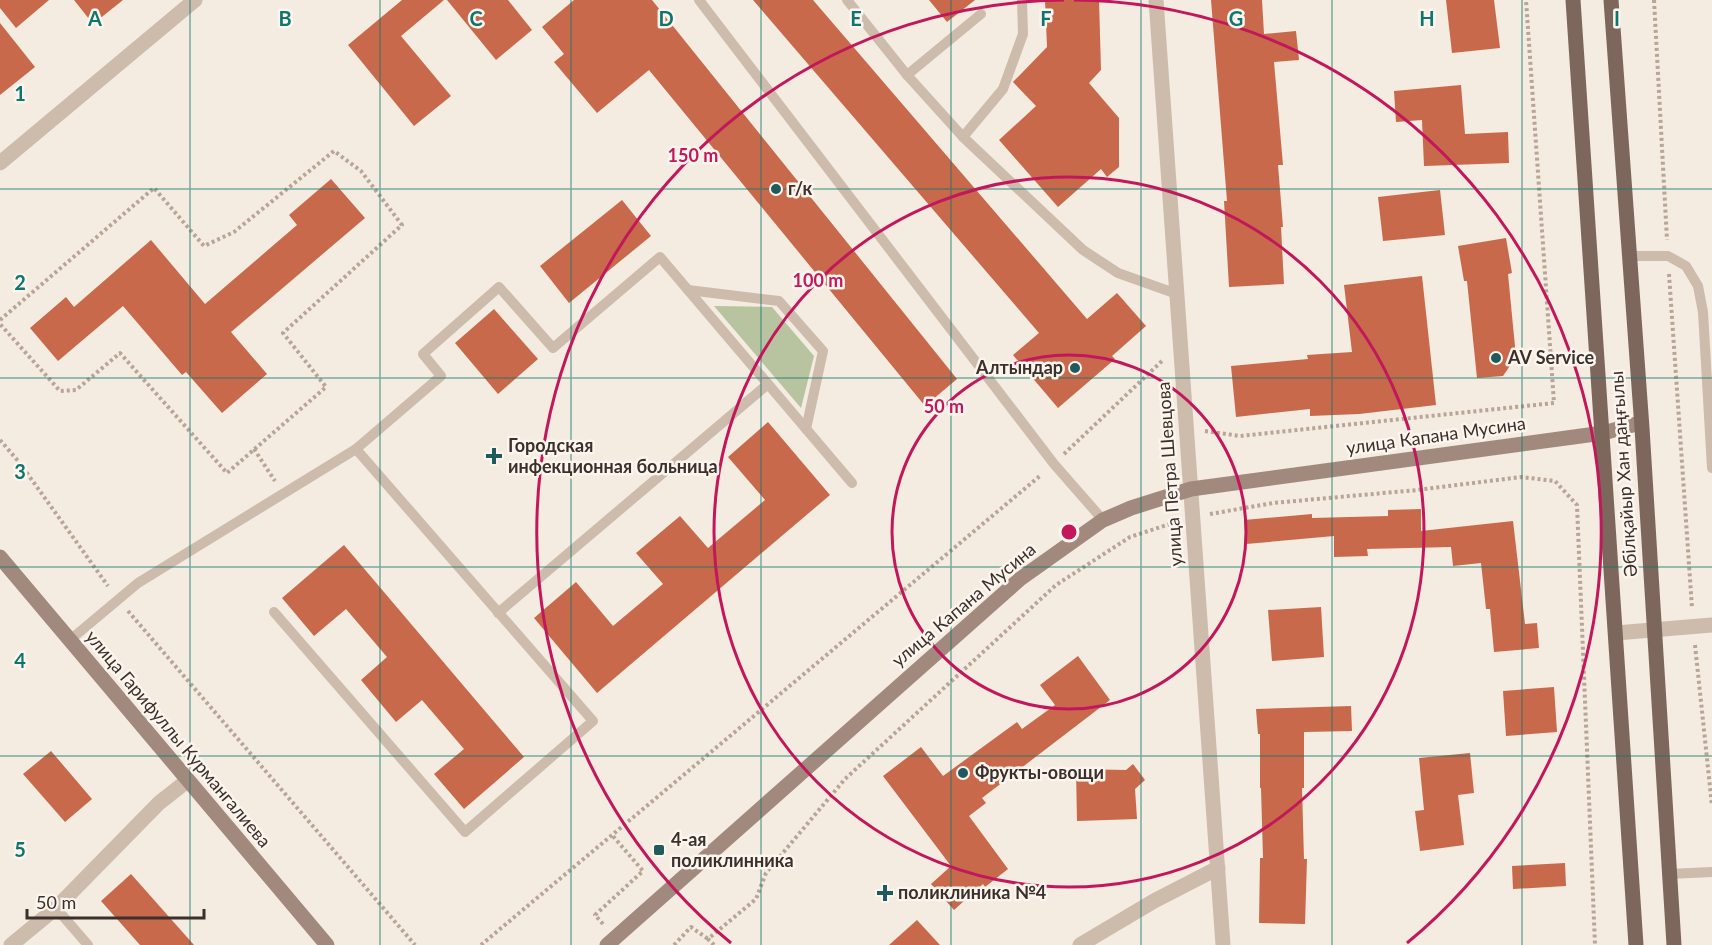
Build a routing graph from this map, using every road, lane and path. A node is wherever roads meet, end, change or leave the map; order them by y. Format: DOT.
graph roads {
  1 [pos="195,0"];
  2 [pos="699,0"];
  3 [pos="847,0"];
  4 [pos="1022,0"];
  5 [pos="1156,0"];
  6 [pos="1526,0"];
  7 [pos="1574,0"];
  8 [pos="1611,0"];
  9 [pos="1654,0"];
  10 [pos="981,14"];
  11 [pos="907,75"];
  12 [pos="963,137"];
  13 [pos="0,163"];
  14 [pos="1629,256"];
  15 [pos="1668,256"];
  16 [pos="688,290"];
  17 [pos="1177,294"];
  18 [pos="0,322"];
  19 [pos="1180,345"];
  20 [pos="768,384"];
  21 [pos="1640,423"];
  22 [pos="806,429"];
  23 [pos="1186,429"];
  24 [pos="1603,433"];
  25 [pos="0,440"];
  26 [pos="254,449"];
  27 [pos="356,449"];
  28 [pos="1054,464"];
  29 [pos="1712,468"];
  30 [pos="852,483"];
  31 [pos="1191,489"];
  32 [pos="284,493"];
  33 [pos="1192,517"];
  34 [pos="1103,520"];
  35 [pos="0,557"];
  36 [pos="5,574"];
  37 [pos="118,600"];
  38 [pos="274,612"];
  39 [pos="498,613"];
  40 [pos="1712,625"];
  41 [pos="1694,627"];
  42 [pos="1653,630"];
  43 [pos="1616,633"];
  44 [pos="70,640"];
  45 [pos="187,781"];
  46 [pos="1712,806"];
  47 [pos="612,835"];
  48 [pos="1218,868"];
  49 [pos="1712,872"];
  50 [pos="1669,874"];
  51 [pos="56,908"];
  52 [pos="708,939"];
  53 [pos="611,941"];
  54 [pos="11,945"];
  55 [pos="88,945"];
  56 [pos="327,945"];
  57 [pos="415,945"];
  58 [pos="481,945"];
  59 [pos="674,945"];
  60 [pos="714,945"];
  61 [pos="1080,945"];
  62 [pos="1223,945"];
  63 [pos="1595,945"];
  64 [pos="1636,945"];
  65 [pos="1674,945"];
  1 -- 13 [label="street"];
  2 -- 28 [label="lane"];
  3 -- 11 [label="lane"];
  4 -- 12 [label="lane"];
  5 -- 17 [label="street, улица Петра Шевцова"];
  6 -- 23 [label="path"];
  7 -- 24 [label="main road, Әбілқайыр Хан даңғылы"];
  8 -- 14 [label="main road, Әбілқайыр Хан даңғылы"];
  9 -- 15 [label="path"];
  10 -- 11 [label="lane"];
  11 -- 12 [label="lane"];
  12 -- 17 [label="lane"];
  14 -- 15 [label="lane"];
  14 -- 21 [label="main road, Әбілқайыр Хан даңғылы"];
  15 -- 29 [label="lane"];
  15 -- 41 [label="path"];
  16 -- 20 [label="lane"];
  16 -- 22 [label="lane"];
  16 -- 27 [label="lane"];
  17 -- 19 [label="street, улица Петра Шевцова"];
  18 -- 26 [label="path"];
  18 -- 26 [label="path"];
  19 -- 23 [label="street, улица Петра Шевцова"];
  19 -- 28 [label="path"];
  20 -- 22 [label="lane"];
  20 -- 39 [label="lane"];
  21 -- 24 [label="street, улица Капана Мусина"];
  21 -- 42 [label="main road, Әбілқайыр Хан даңғылы"];
  22 -- 30 [label="lane"];
  23 -- 31 [label="street, улица Петра Шевцова"];
  24 -- 31 [label="street, улица Капана Мусина"];
  24 -- 43 [label="main road, Әбілқайыр Хан даңғылы"];
  25 -- 37 [label="path"];
  26 -- 32 [label="path"];
  27 -- 32 [label="lane"];
  27 -- 39 [label="lane"];
  28 -- 34 [label="lane"];
  28 -- 47 [label="path"];
  31 -- 33 [label="street, улица Петра Шевцова"];
  31 -- 34 [label="street, улица Капана Мусина"];
  32 -- 37 [label="lane"];
  33 -- 48 [label="street, улица Петра Шевцова"];
  33 -- 52 [label="path"];
  33 -- 63 [label="path"];
  34 -- 53 [label="street, улица Капана Мусина"];
  35 -- 36 [label="street, улица Гарифуллы Курмангалиева"];
  36 -- 44 [label="street, улица Гарифуллы Курмангалиева"];
  37 -- 44 [label="lane"];
  37 -- 57 [label="path"];
  38 -- 39 [label="lane"];
  40 -- 41 [label="street"];
  41 -- 42 [label="street"];
  41 -- 46 [label="path"];
  42 -- 43 [label="street"];
  42 -- 50 [label="main road, Әбілқайыр Хан даңғылы"];
  43 -- 64 [label="main road, Әбілқайыр Хан даңғылы"];
  44 -- 45 [label="street, улица Гарифуллы Курмангалиева"];
  45 -- 51 [label="street"];
  45 -- 56 [label="street, улица Гарифуллы Курмангалиева"];
  47 -- 53 [label="path"];
  47 -- 58 [label="path"];
  48 -- 61 [label="street"];
  48 -- 62 [label="street, улица Петра Шевцова"];
  49 -- 50 [label="lane"];
  50 -- 65 [label="main road, Әбілқайыр Хан даңғылы"];
  51 -- 54 [label="street"];
  51 -- 55 [label="lane"];
  52 -- 59 [label="path"];
  52 -- 60 [label="path"];
}
